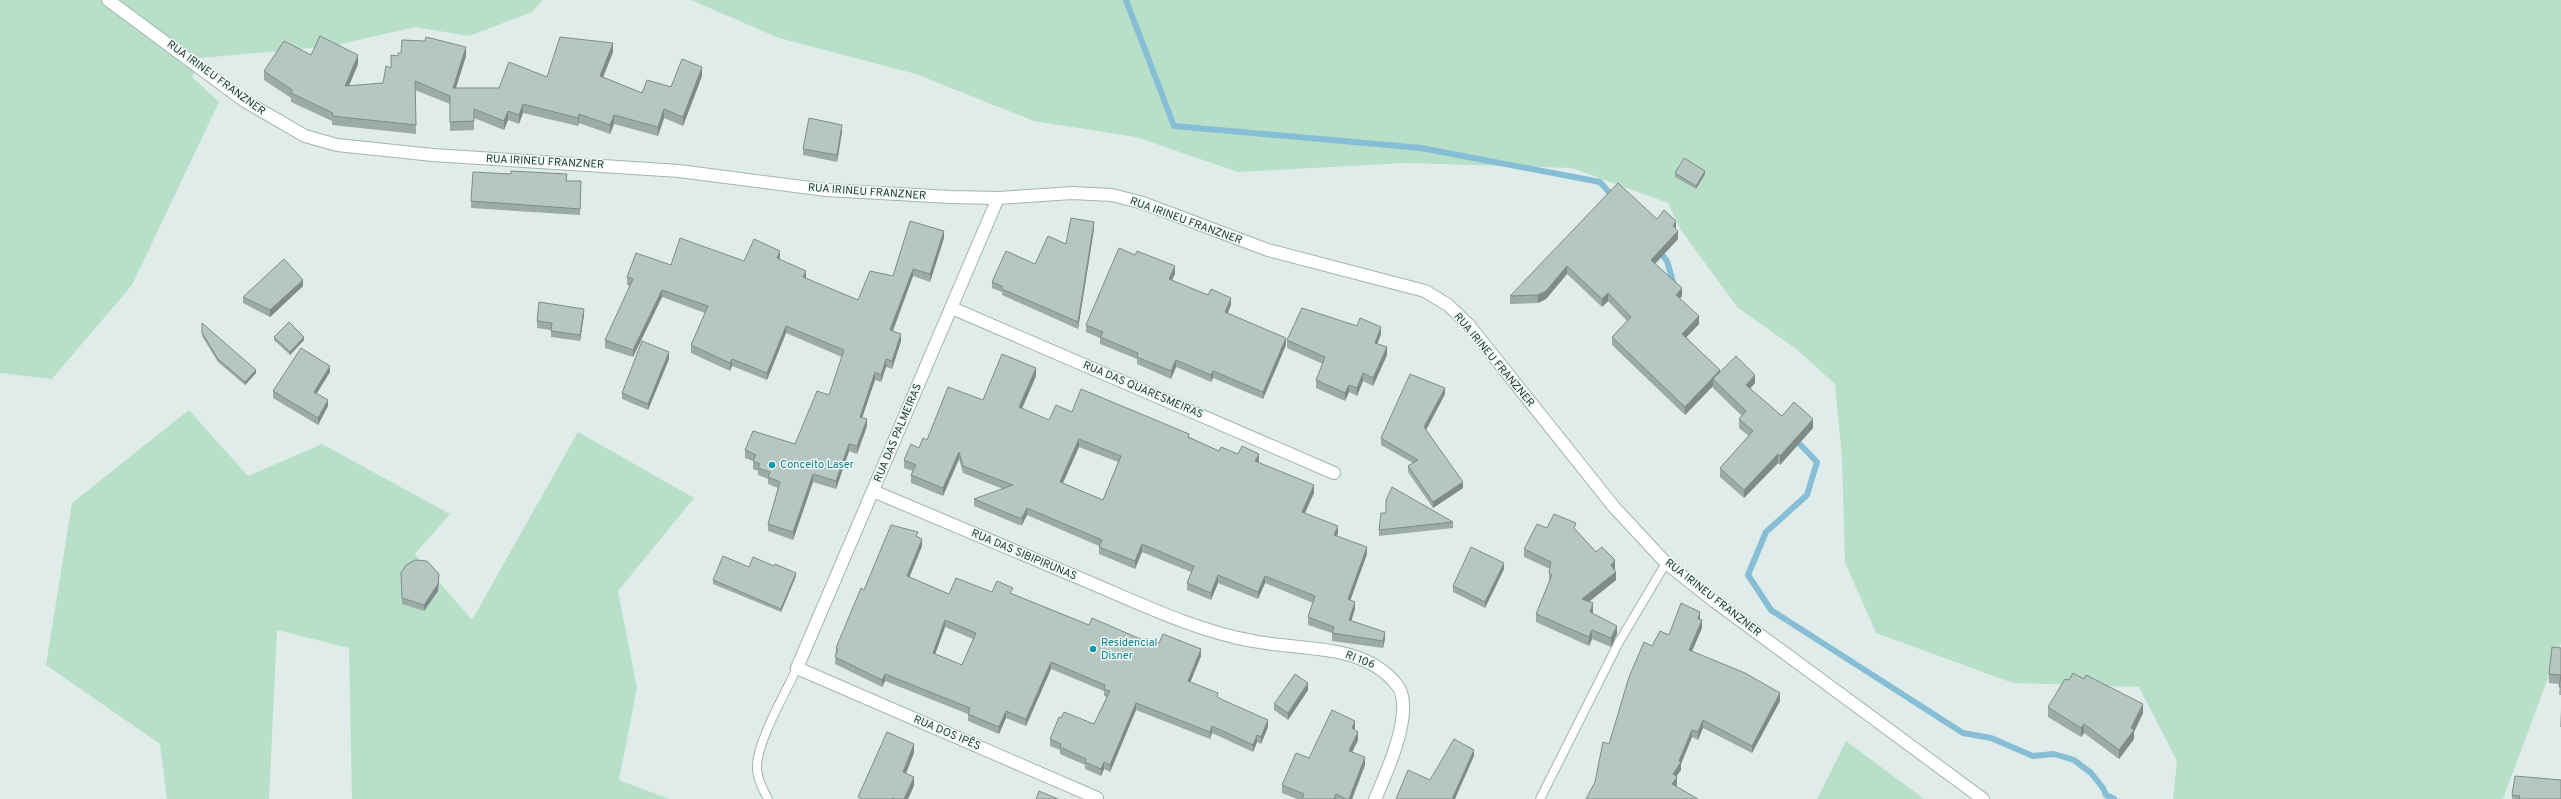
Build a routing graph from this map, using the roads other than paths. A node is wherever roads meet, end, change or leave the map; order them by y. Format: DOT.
graph roads {
  1 [pos="108,0"];
  2 [pos="998,198"];
  3 [pos="952,308"];
  4 [pos="1334,473"];
  5 [pos="873,491"];
  6 [pos="1666,563"];
  7 [pos="1176,618"];
  8 [pos="797,668"];
  9 [pos="1097,798"];
  10 [pos="768,799"];
  11 [pos="1375,799"];
  12 [pos="1540,799"];
  13 [pos="1983,799"];
  1 -- 2 [label="street, RUA IRINEU FRANZNER"];
  2 -- 3 [label="street, RUA DAS PALMEIRAS"];
  2 -- 6 [label="street, RUA IRINEU FRANZNER"];
  3 -- 4 [label="street, RUA DAS QUARESMEIRAS"];
  3 -- 5 [label="street, RUA DAS PALMEIRAS"];
  5 -- 7 [label="street, RUA DAS SIBIPIRUNAS"];
  5 -- 8 [label="street, RUA DAS PALMEIRAS"];
  6 -- 12 [label="lane"];
  6 -- 13 [label="street, RUA IRINEU FRANZNER"];
  7 -- 11 [label="street, RI 106"];
  8 -- 9 [label="street, RUA DOS IPÊS"];
  8 -- 10 [label="lane"];
}
